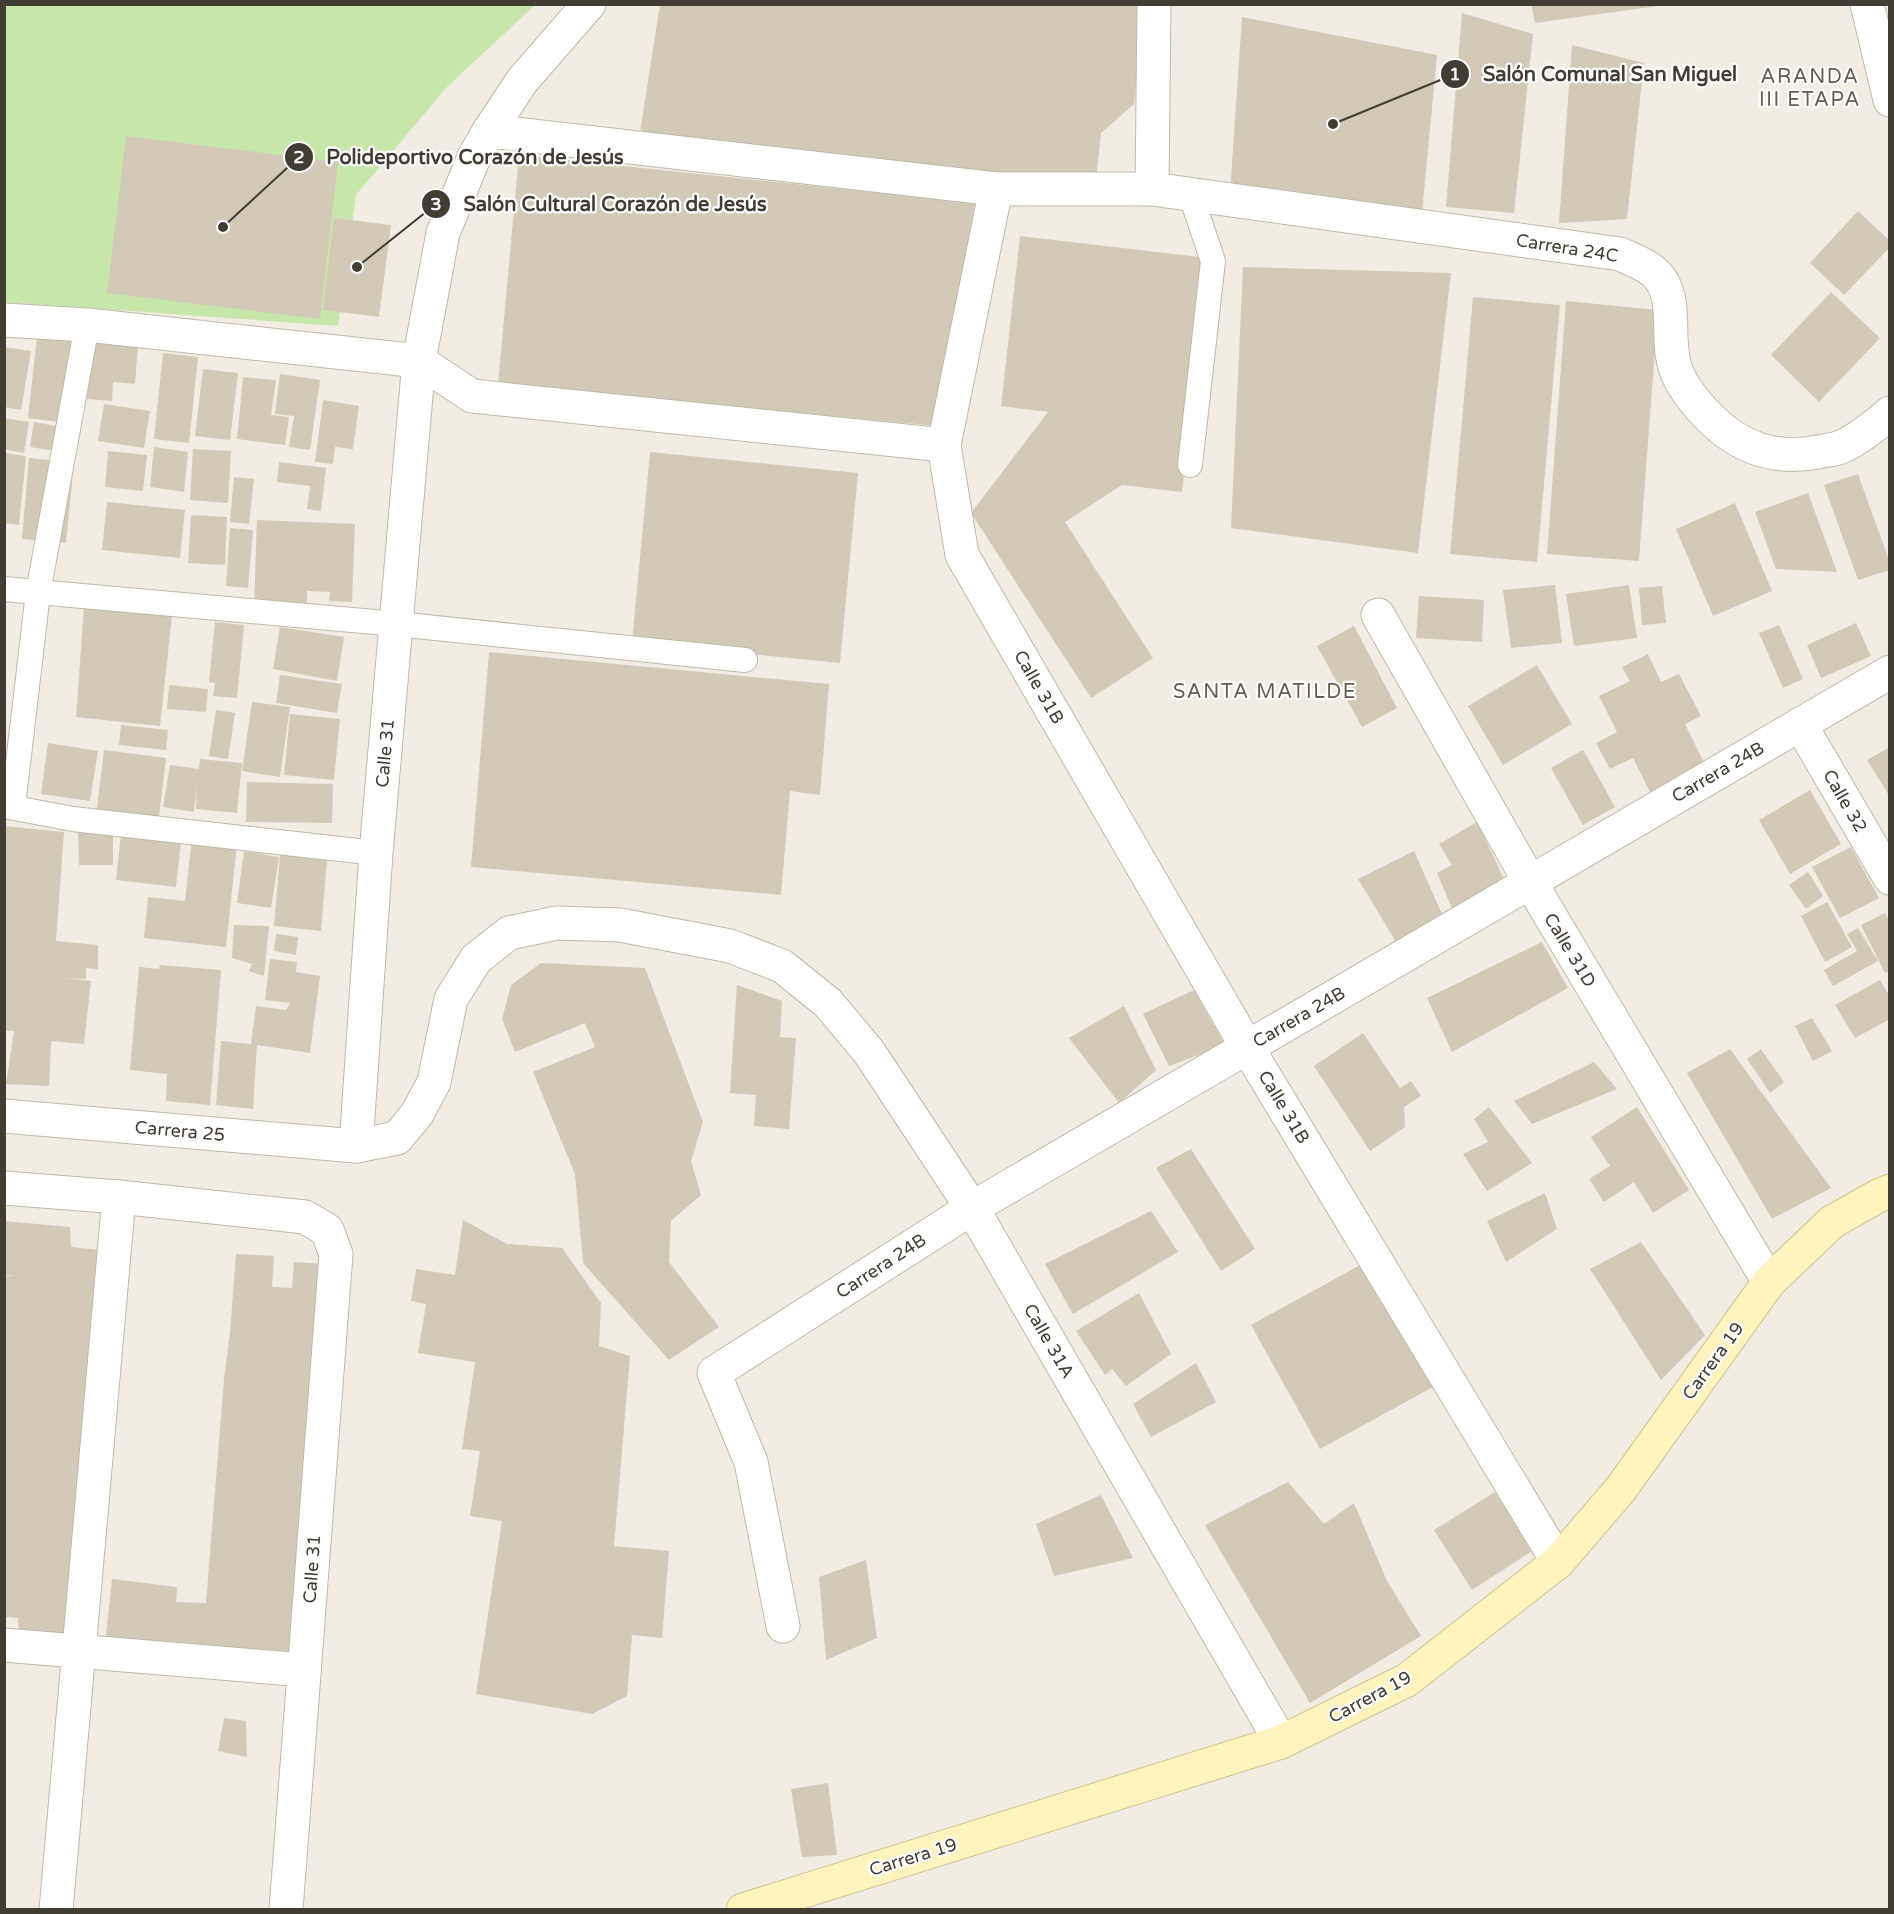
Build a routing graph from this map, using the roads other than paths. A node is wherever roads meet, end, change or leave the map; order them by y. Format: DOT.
graph roads {
  1 [pos="589,4"];
  2 [pos="1154,4"];
  3 [pos="1867,4"];
  4 [pos="1890,100"];
  5 [pos="489,131"];
  6 [pos="996,189"];
  7 [pos="1152,189"];
  8 [pos="1190,193"];
  9 [pos="4,320"];
  10 [pos="87,326"];
  11 [pos="419,361"];
  12 [pos="1890,413"];
  13 [pos="944,445"];
  14 [pos="1190,465"];
  15 [pos="4,589"];
  16 [pos="38,593"];
  17 [pos="1378,615"];
  18 [pos="397,624"];
  19 [pos="745,660"];
  20 [pos="1890,672"];
  21 [pos="1800,724"];
  22 [pos="9,806"];
  23 [pos="376,853"];
  24 [pos="1890,878"];
  25 [pos="1530,882"];
  26 [pos="782,966"];
  27 [pos="1247,1047"];
  28 [pos="4,1116"];
  29 [pos="356,1146"];
  30 [pos="4,1188"];
  31 [pos="1890,1191"];
  32 [pos="119,1197"];
  33 [pos="972,1208"];
  34 [pos="1769,1282"];
  35 [pos="1558,1562"];
  36 [pos="783,1626"];
  37 [pos="4,1645"];
  38 [pos="80,1650"];
  39 [pos="304,1670"];
  40 [pos="1281,1742"];
  41 [pos="57,1910"];
  42 [pos="286,1910"];
  43 [pos="743,1910"];
  1 -- 5 [label="street, Calle 31"];
  2 -- 7 [label="street"];
  3 -- 4 [label="street"];
  5 -- 6 [label="street, Carrera 24C"];
  5 -- 11 [label="street, Calle 31"];
  6 -- 7 [label="street, Carrera 24C"];
  6 -- 13 [label="street"];
  7 -- 8 [label="street, Carrera 24C"];
  8 -- 12 [label="street, Carrera 24C"];
  8 -- 14 [label="lane"];
  9 -- 10 [label="street"];
  10 -- 11 [label="street"];
  10 -- 16 [label="lane"];
  11 -- 13 [label="street"];
  11 -- 18 [label="street, Calle 31"];
  13 -- 27 [label="street, Calle 31B"];
  15 -- 16 [label="lane"];
  16 -- 18 [label="lane"];
  16 -- 22 [label="lane"];
  17 -- 25 [label="street, Calle 31D"];
  18 -- 19 [label="lane"];
  18 -- 23 [label="street, Calle 31"];
  20 -- 21 [label="street, Carrera 24B"];
  21 -- 24 [label="street, Calle 32"];
  21 -- 25 [label="street, Carrera 24B"];
  22 -- 23 [label="lane"];
  23 -- 29 [label="street, Calle 31"];
  25 -- 27 [label="street, Carrera 24B"];
  25 -- 34 [label="street, Calle 31D"];
  26 -- 29 [label="street, Carrera 25"];
  26 -- 33 [label="street, Calle 31A"];
  27 -- 33 [label="street, Carrera 24B"];
  27 -- 35 [label="street, Calle 31B"];
  28 -- 29 [label="street, Carrera 25"];
  30 -- 32 [label="street"];
  31 -- 34 [label="street, Carrera 19"];
  32 -- 38 [label="street"];
  32 -- 39 [label="street, Calle 31"];
  33 -- 36 [label="street, Carrera 24B"];
  33 -- 40 [label="street, Calle 31A"];
  34 -- 35 [label="street, Carrera 19"];
  35 -- 40 [label="street, Carrera 19"];
  37 -- 38 [label="street"];
  38 -- 39 [label="street"];
  38 -- 41 [label="street"];
  39 -- 42 [label="street, Calle 31"];
  40 -- 43 [label="street, Carrera 19"];
}
